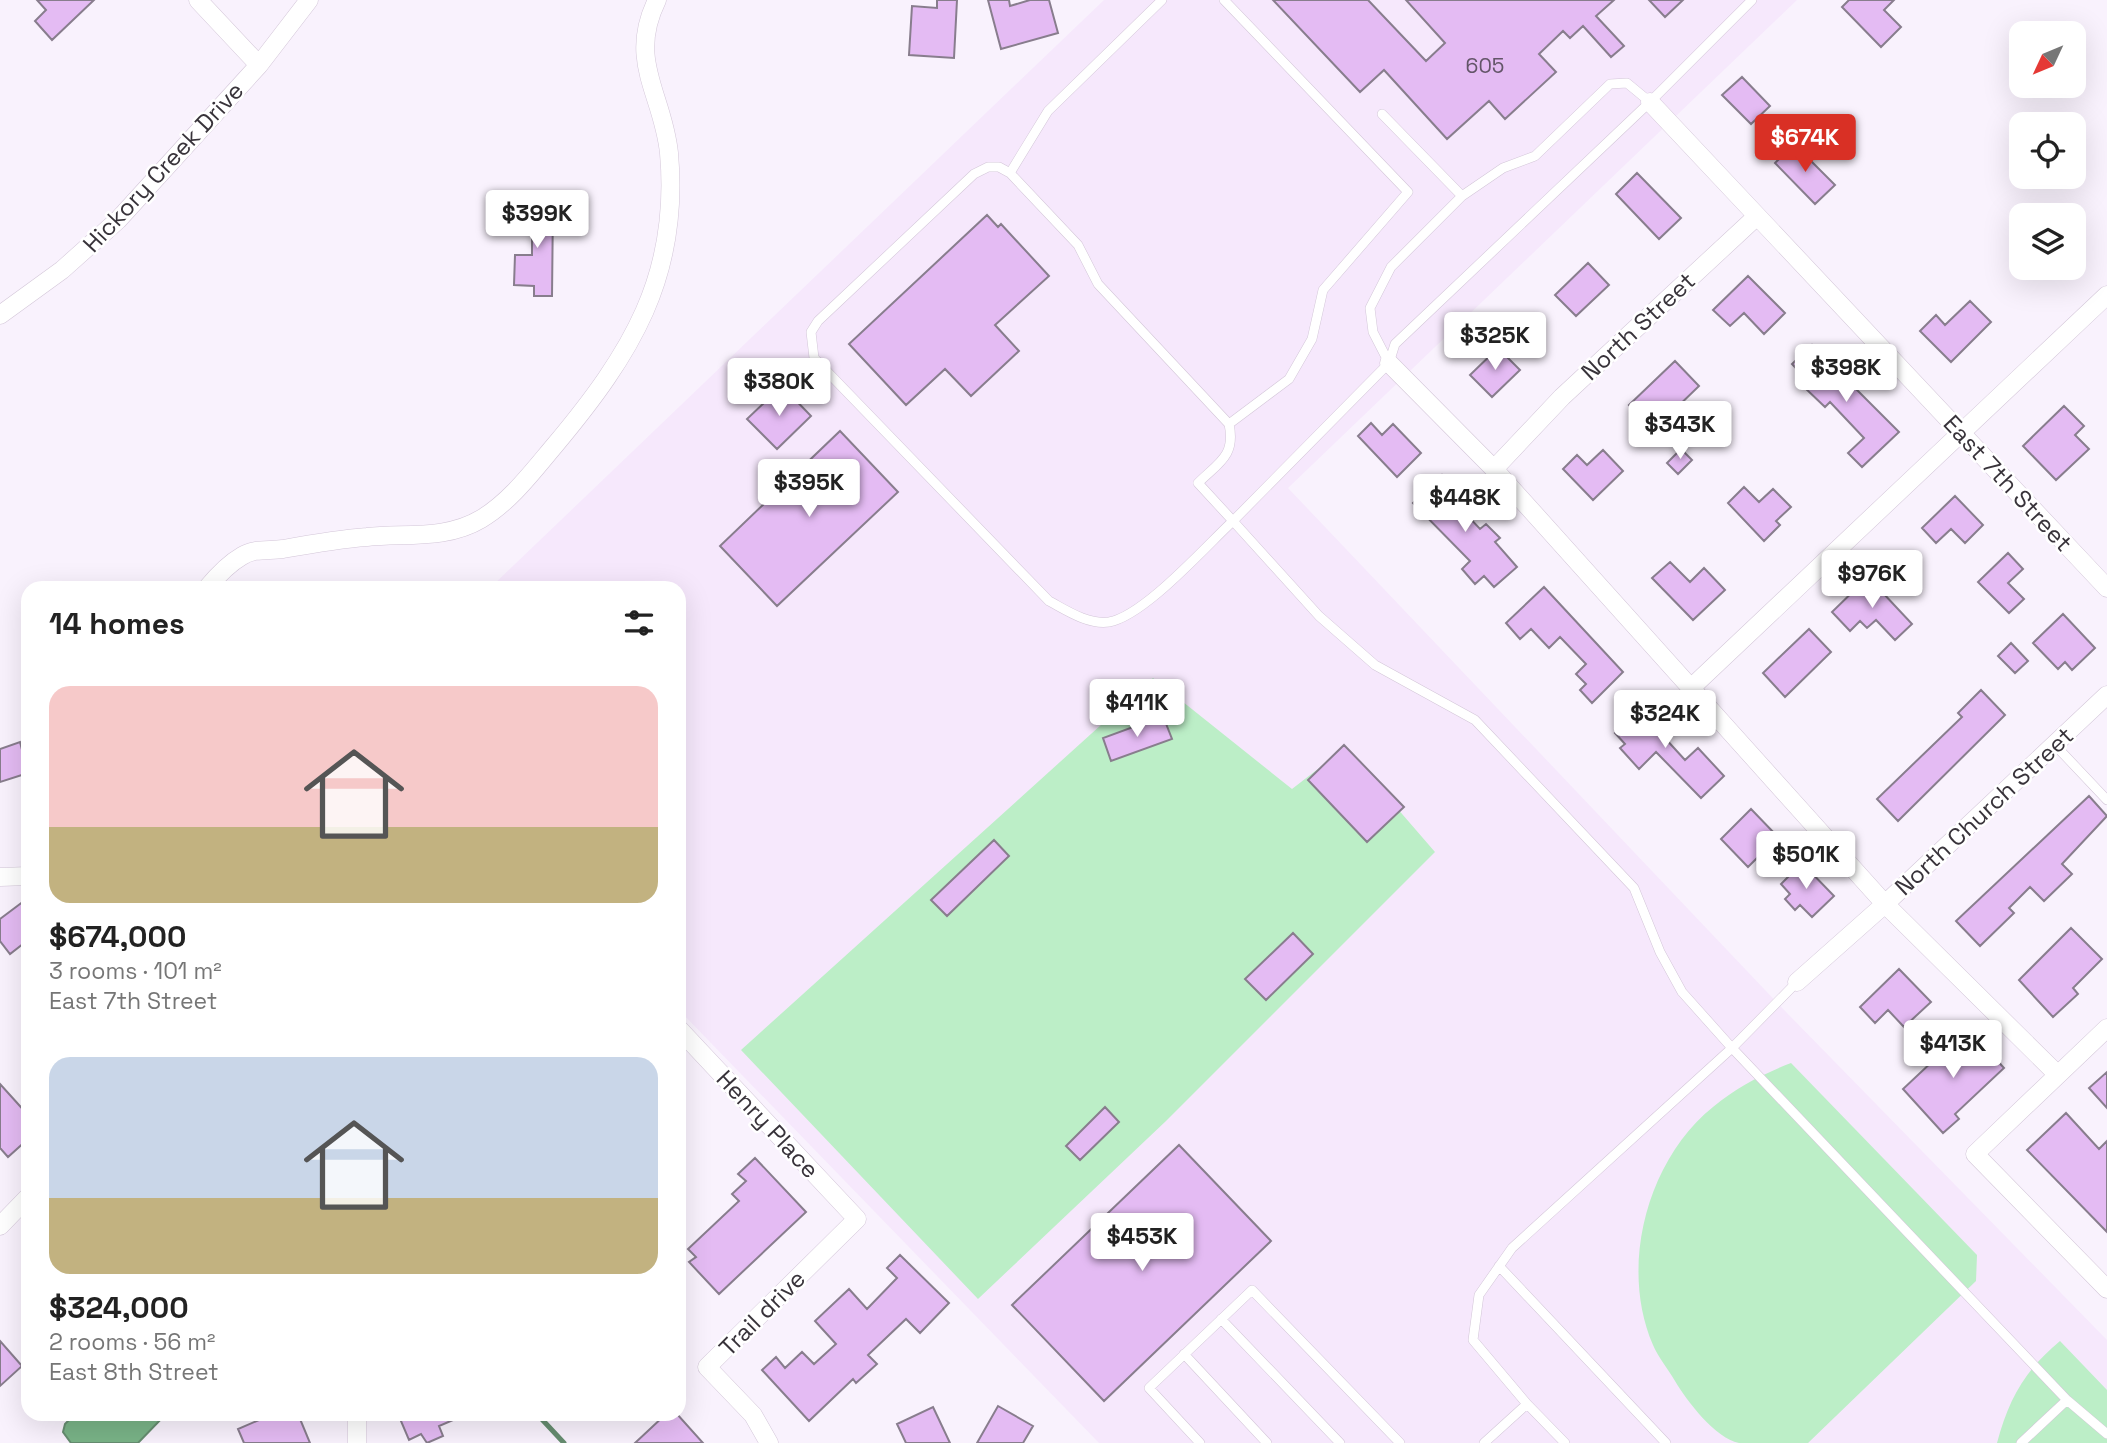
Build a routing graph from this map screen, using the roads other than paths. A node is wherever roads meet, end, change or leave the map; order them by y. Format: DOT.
graph roads {
  1 [pos="198,0"];
  2 [pos="309,0"];
  3 [pos="657,0"];
  4 [pos="1162,0"];
  5 [pos="1224,0"];
  6 [pos="1752,0"];
  7 [pos="260,65"];
  8 [pos="1650,102"];
  9 [pos="1382,114"];
  10 [pos="1010,173"];
  11 [pos="1462,196"];
  12 [pos="1756,217"];
  13 [pos="2107,295"];
  14 [pos="0,315"];
  15 [pos="1389,363"];
  16 [pos="1229,424"];
  17 [pos="1960,432"];
  18 [pos="1494,468"];
  19 [pos="1233,521"];
  20 [pos="214,581"];
  21 [pos="2107,588"];
  22 [pos="1692,687"];
  23 [pos="2107,695"];
  24 [pos="2055,745"];
  25 [pos="2107,800"];
  26 [pos="21,876"];
  27 [pos="0,877"];
  28 [pos="1885,904"];
  29 [pos="1797,982"];
  30 [pos="2107,1028"];
  31 [pos="686,1036"];
  32 [pos="1732,1048"];
  33 [pos="2057,1074"];
  34 [pos="21,1204"];
  35 [pos="858,1219"];
  36 [pos="0,1226"];
  37 [pos="1499,1266"];
  38 [pos="2107,1289"];
  39 [pos="1221,1319"];
  40 [pos="1184,1354"];
  41 [pos="2067,1400"];
  42 [pos="1527,1404"];
  43 [pos="357,1421"];
  44 [pos="2107,1434"];
  45 [pos="357,1443"];
  46 [pos="769,1443"];
  47 [pos="1200,1443"];
  48 [pos="1267,1443"];
  49 [pos="1340,1443"];
  50 [pos="1400,1443"];
  51 [pos="1484,1443"];
  52 [pos="1565,1443"];
  53 [pos="1666,1443"];
  54 [pos="2021,1443"];
  1 -- 7 [label="street"];
  2 -- 7 [label="street, Hickory Creek Drive"];
  3 -- 20 [label="street"];
  4 -- 10 [label="lane"];
  5 -- 16 [label="lane"];
  6 -- 8 [label="lane"];
  7 -- 14 [label="street, Hickory Creek Drive"];
  8 -- 11 [label="lane"];
  8 -- 12 [label="street, East 7th Street"];
  8 -- 15 [label="lane"];
  9 -- 11 [label="lane"];
  10 -- 16 [label="lane"];
  10 -- 19 [label="lane"];
  11 -- 15 [label="lane"];
  12 -- 17 [label="street, East 7th Street"];
  12 -- 18 [label="street, North Street"];
  13 -- 17 [label="street"];
  15 -- 18 [label="street"];
  15 -- 19 [label="lane"];
  16 -- 19 [label="lane"];
  17 -- 21 [label="street, East 7th Street"];
  17 -- 22 [label="street"];
  18 -- 22 [label="street"];
  19 -- 32 [label="lane"];
  22 -- 28 [label="street"];
  23 -- 24 [label="street, North Church Street"];
  24 -- 25 [label="lane"];
  24 -- 28 [label="street, North Church Street"];
  26 -- 27 [label="street"];
  28 -- 29 [label="street, North Church Street"];
  28 -- 33 [label="street"];
  29 -- 32 [label="lane"];
  30 -- 33 [label="street"];
  31 -- 35 [label="street, Henry Place"];
  32 -- 37 [label="lane"];
  32 -- 41 [label="lane"];
  33 -- 38 [label="street"];
  34 -- 36 [label="street"];
  35 -- 46 [label="street, Trail drive"];
  37 -- 42 [label="lane"];
  37 -- 53 [label="lane"];
  39 -- 40 [label="lane"];
  39 -- 49 [label="lane"];
  39 -- 50 [label="lane"];
  40 -- 47 [label="lane"];
  40 -- 48 [label="lane"];
  41 -- 44 [label="lane"];
  41 -- 54 [label="lane"];
  42 -- 51 [label="lane"];
  42 -- 52 [label="lane"];
  43 -- 45 [label="street"];
}
